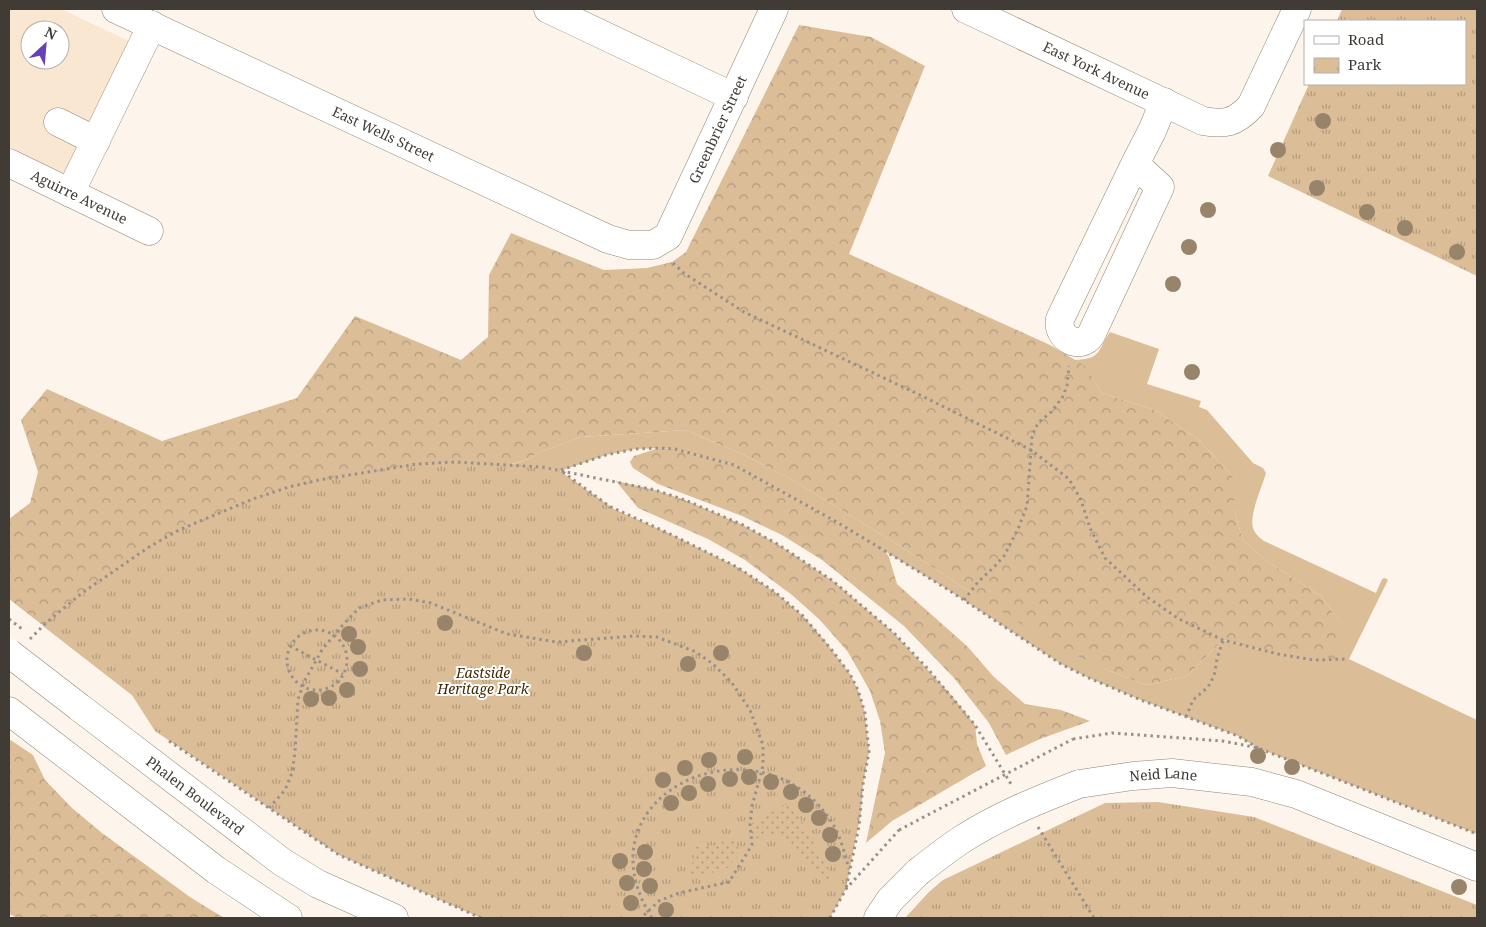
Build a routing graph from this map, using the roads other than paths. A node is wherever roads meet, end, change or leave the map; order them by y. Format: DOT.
graph roads {
  1 [pos="116,9"];
  2 [pos="548,9"];
  3 [pos="774,9"];
  4 [pos="966,9"];
  5 [pos="1297,9"];
  6 [pos="152,25"];
  7 [pos="734,97"];
  8 [pos="1164,102"];
  9 [pos="58,122"];
  10 [pos="96,140"];
  11 [pos="9,163"];
  12 [pos="70,193"];
  13 [pos="150,232"];
  14 [pos="654,245"];
  15 [pos="1070,340"];
  16 [pos="19,646"];
  17 [pos="9,711"];
  18 [pos="1477,867"];
  19 [pos="288,918"];
  20 [pos="394,918"];
  21 [pos="878,918"];
  1 -- 6 [label="main road, East Wells Street"];
  2 -- 7 [label="main road"];
  3 -- 7 [label="main road, Greenbrier Street"];
  4 -- 8 [label="main road, East York Avenue"];
  5 -- 8 [label="main road, East York Avenue"];
  6 -- 10 [label="main road"];
  6 -- 14 [label="main road, East Wells Street"];
  7 -- 14 [label="main road, Greenbrier Street"];
  8 -- 15 [label="main road"];
  9 -- 10 [label="main road"];
  10 -- 12 [label="main road"];
  11 -- 12 [label="main road, Aguirre Avenue"];
  12 -- 13 [label="main road, Aguirre Avenue"];
  16 -- 20 [label="main road, Phalen Boulevard, bridge"];
  17 -- 19 [label="main road"];
  18 -- 21 [label="main road, Neid Lane, bridge"];
}
